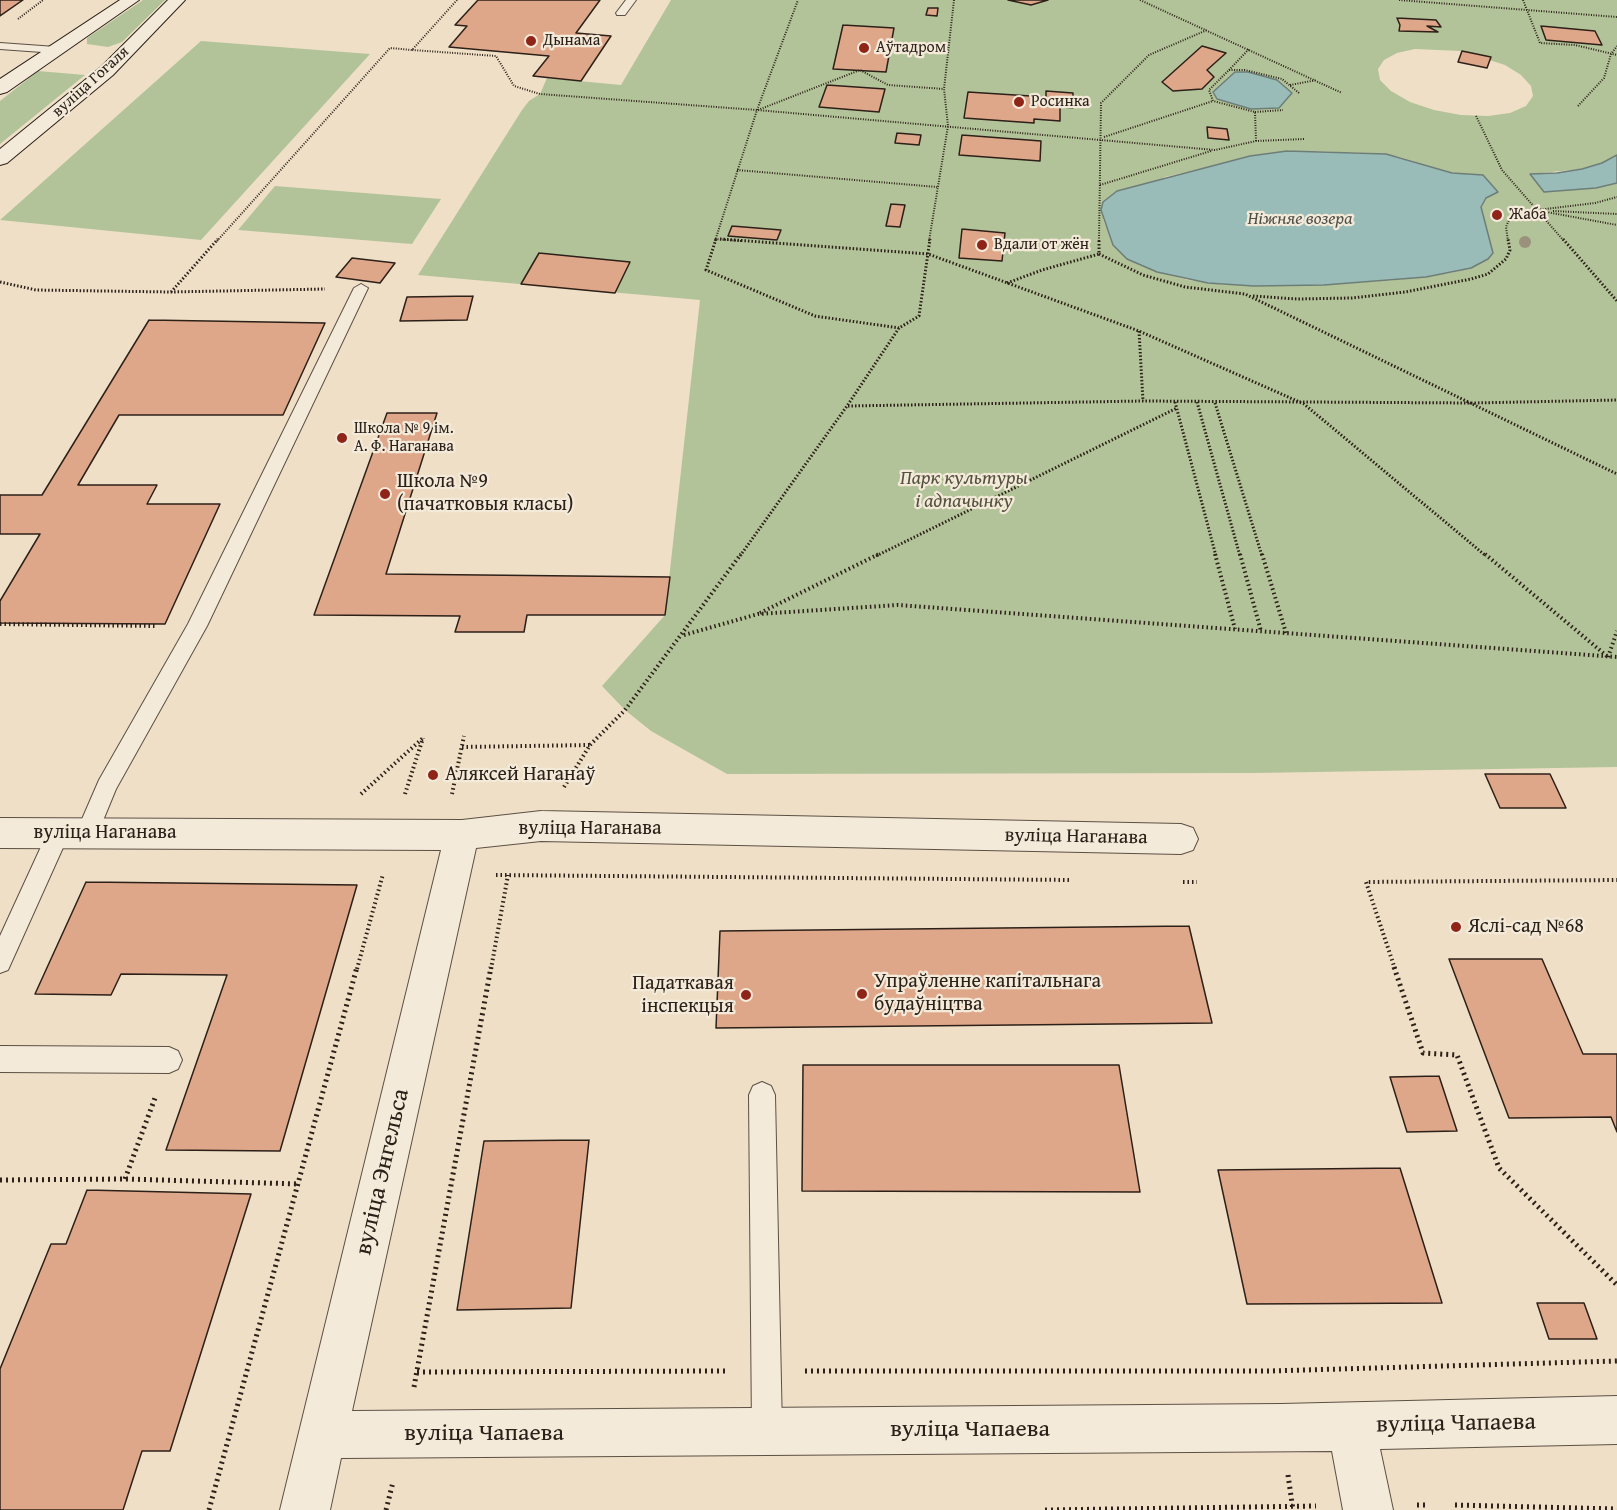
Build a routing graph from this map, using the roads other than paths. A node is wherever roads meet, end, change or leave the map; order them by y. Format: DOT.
graph roads {
  1 [pos="131,0"];
  2 [pos="177,0"];
  3 [pos="631,0"];
  4 [pos="621,13"];
  5 [pos="0,46"];
  6 [pos="56,50"];
  7 [pos="78,51"];
  8 [pos="100,53"];
  9 [pos="122,55"];
  10 [pos="0,88"];
  11 [pos="0,159"];
  12 [pos="361,288"];
  13 [pos="457,816"];
  14 [pos="0,832"];
  15 [pos="73,833"];
  16 [pos="1181,839"];
  17 [pos="0,962"];
  18 [pos="0,1059"];
  19 [pos="169,1060"];
  20 [pos="762,1095"];
  21 [pos="1617,1420"];
  22 [pos="1351,1427"];
  23 [pos="767,1431"];
  24 [pos="322,1434"];
  25 [pos="1368,1508"];
  26 [pos="305,1510"];
  1 -- 6 [label="street"];
  2 -- 9 [label="street, вуліца Гогаля"];
  3 -- 4 [label="lane"];
  5 -- 6 [label="lane"];
  6 -- 7 [label="street"];
  6 -- 10 [label="street"];
  8 -- 9 [label="street"];
  9 -- 11 [label="street, вуліца Гогаля"];
  12 -- 15 [label="lane"];
  13 -- 15 [label="street, вуліца Наганава"];
  13 -- 16 [label="street, вуліца Наганава"];
  13 -- 24 [label="street, вуліца Энгельса"];
  14 -- 15 [label="street, вуліца Наганава"];
  15 -- 17 [label="lane"];
  18 -- 19 [label="lane"];
  20 -- 23 [label="lane"];
  21 -- 22 [label="street, вуліца Чапаева"];
  22 -- 23 [label="street, вуліца Чапаева"];
  22 -- 25 [label="street"];
  23 -- 24 [label="street, вуліца Чапаева"];
  24 -- 26 [label="street, вуліца Энгельса"];
}
